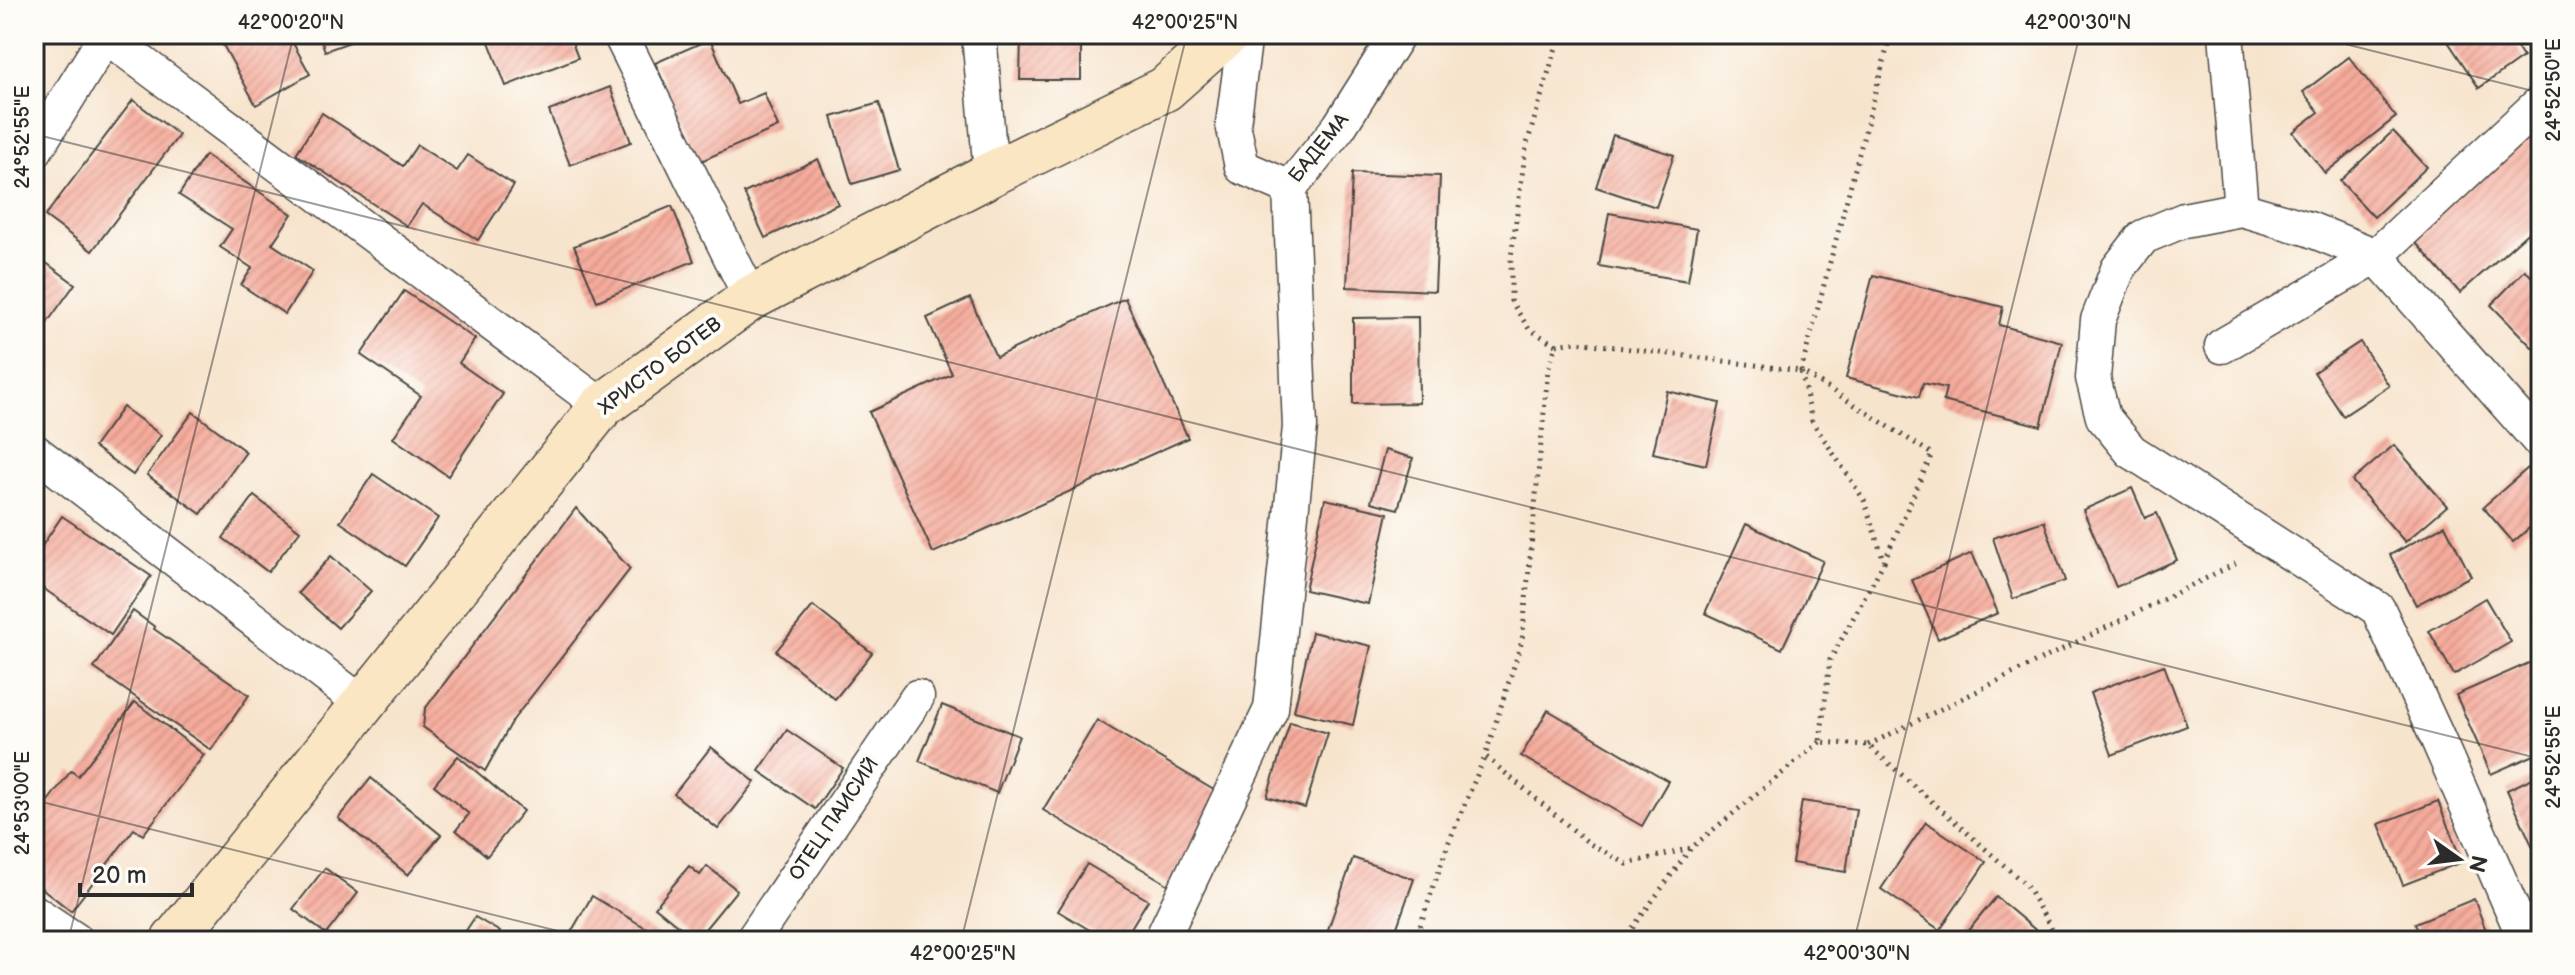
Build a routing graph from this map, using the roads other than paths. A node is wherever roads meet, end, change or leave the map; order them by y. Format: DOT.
graph roads {
  1 [pos="620,34"];
  2 [pos="979,34"];
  3 [pos="1227,34"];
  4 [pos="1245,34"];
  5 [pos="1398,34"];
  6 [pos="2226,34"];
  7 [pos="109,35"];
  8 [pos="2541,102"];
  9 [pos="34,152"];
  10 [pos="991,174"];
  11 [pos="1290,188"];
  12 [pos="2241,209"];
  13 [pos="2376,256"];
  14 [pos="751,298"];
  15 [pos="2222,346"];
  16 [pos="602,406"];
  17 [pos="2541,443"];
  18 [pos="34,451"];
  19 [pos="917,697"];
  20 [pos="363,704"];
  21 [pos="34,912"];
  22 [pos="77,941"];
  23 [pos="173,941"];
  24 [pos="752,941"];
  25 [pos="1161,941"];
  26 [pos="2526,941"];
  1 -- 14 [label="street"];
  2 -- 10 [label="street"];
  3 -- 10 [label="main road, ХРИСТО БОТЕВ"];
  4 -- 11 [label="street, БАДЕМА"];
  5 -- 11 [label="street, БАДЕМА"];
  6 -- 12 [label="street"];
  7 -- 9 [label="street"];
  7 -- 16 [label="street"];
  8 -- 13 [label="street"];
  10 -- 14 [label="main road, ХРИСТО БОТЕВ"];
  11 -- 25 [label="street"];
  12 -- 13 [label="street"];
  12 -- 26 [label="street"];
  13 -- 15 [label="street"];
  13 -- 17 [label="street"];
  14 -- 16 [label="main road, ХРИСТО БОТЕВ"];
  16 -- 20 [label="main road, ХРИСТО БОТЕВ"];
  18 -- 20 [label="street"];
  19 -- 24 [label="street, ОТЕЦ ПАИСИЙ"];
  20 -- 23 [label="main road, ХРИСТО БОТЕВ"];
  21 -- 22 [label="street"];
}
